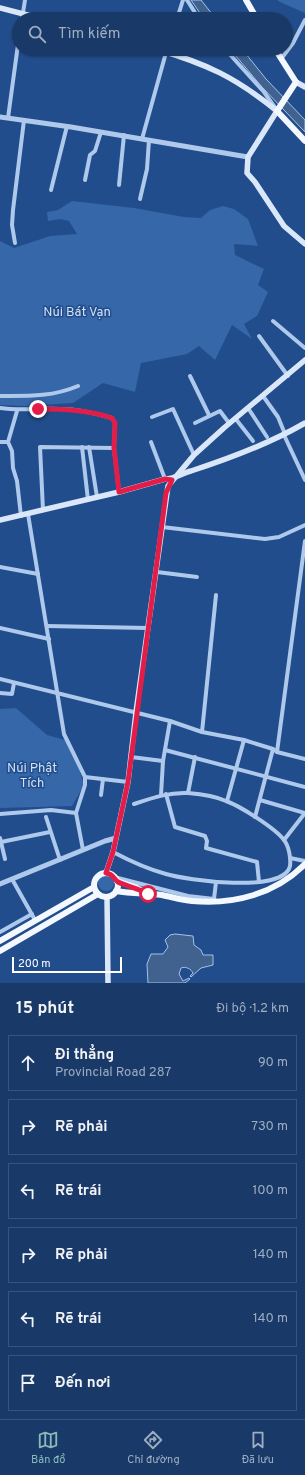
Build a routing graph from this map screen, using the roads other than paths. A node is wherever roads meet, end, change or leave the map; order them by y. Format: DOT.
graph roads {
  1 [pos="25,0"];
  2 [pos="183,0"];
  3 [pos="187,0"];
  4 [pos="246,0"];
  5 [pos="0,8"];
  6 [pos="12,12"];
  7 [pos="23,12"];
  8 [pos="179,12"];
  9 [pos="195,12"];
  10 [pos="253,12"];
  11 [pos="305,21"];
  12 [pos="293,43"];
  13 [pos="16,56"];
  14 [pos="164,56"];
  15 [pos="182,56"];
  16 [pos="231,56"];
  17 [pos="279,56"];
  18 [pos="283,56"];
  19 [pos="281,59"];
  20 [pos="296,82"];
  21 [pos="305,87"];
  22 [pos="277,111"];
  23 [pos="0,117"];
  24 [pos="8,118"];
  25 [pos="24,120"];
  26 [pos="67,126"];
  27 [pos="101,132"];
  28 [pos="124,135"];
  29 [pos="142,139"];
  30 [pos="149,140"];
  31 [pos="305,141"];
  32 [pos="248,157"];
  33 [pos="85,180"];
  34 [pos="119,185"];
  35 [pos="51,190"];
  36 [pos="140,199"];
  37 [pos="15,243"];
  38 [pos="305,244"];
  39 [pos="273,321"];
  40 [pos="259,336"];
  41 [pos="305,348"];
  42 [pos="305,360"];
  43 [pos="190,376"];
  44 [pos="288,376"];
  45 [pos="78,386"];
  46 [pos="0,396"];
  47 [pos="263,396"];
  48 [pos="0,408"];
  49 [pos="248,408"];
  50 [pos="17,411"];
  51 [pos="209,415"];
  52 [pos="152,417"];
  53 [pos="235,418"];
  54 [pos="195,423"];
  55 [pos="305,423"];
  56 [pos="229,424"];
  57 [pos="285,435"];
  58 [pos="267,437"];
  59 [pos="253,441"];
  60 [pos="0,442"];
  61 [pos="8,442"];
  62 [pos="151,442"];
  63 [pos="82,447"];
  64 [pos="89,447"];
  65 [pos="114,448"];
  66 [pos="194,456"];
  67 [pos="168,479"];
  68 [pos="305,480"];
  69 [pos="119,492"];
  70 [pos="97,497"];
  71 [pos="88,500"];
  72 [pos="43,510"];
  73 [pos="28,514"];
  74 [pos="21,516"];
  75 [pos="0,520"];
  76 [pos="305,525"];
  77 [pos="162,527"];
  78 [pos="305,541"];
  79 [pos="0,567"];
  80 [pos="157,572"];
  81 [pos="38,574"];
  82 [pos="196,577"];
  83 [pos="216,595"];
  84 [pos="47,626"];
  85 [pos="0,628"];
  86 [pos="147,628"];
  87 [pos="49,639"];
  88 [pos="0,679"];
  89 [pos="14,683"];
  90 [pos="0,693"];
  91 [pos="58,694"];
  92 [pos="136,712"];
  93 [pos="170,721"];
  94 [pos="202,732"];
  95 [pos="244,740"];
  96 [pos="165,750"];
  97 [pos="275,750"];
  98 [pos="131,757"];
  99 [pos="195,757"];
  100 [pos="305,759"];
  101 [pos="163,761"];
  102 [pos="236,768"];
  103 [pos="265,776"];
  104 [pos="85,777"];
  105 [pos="103,779"];
  106 [pos="128,782"];
  107 [pos="305,787"];
  108 [pos="188,793"];
  109 [pos="166,794"];
  110 [pos="101,795"];
  111 [pos="161,795"];
  112 [pos="260,800"];
  113 [pos="227,801"];
  114 [pos="134,804"];
  115 [pos="76,813"];
  116 [pos="305,813"];
  117 [pos="0,814"];
  118 [pos="46,817"];
  119 [pos="255,818"];
  120 [pos="50,832"];
  121 [pos="116,838"];
  122 [pos="0,840"];
  123 [pos="284,840"];
  124 [pos="84,850"];
  125 [pos="113,852"];
  126 [pos="290,858"];
  127 [pos="5,859"];
  128 [pos="60,860"];
  129 [pos="305,860"];
  130 [pos="305,864"];
  131 [pos="106,873"];
  132 [pos="12,879"];
  133 [pos="116,879"];
  134 [pos="216,882"];
  135 [pos="259,882"];
  136 [pos="0,884"];
  137 [pos="96,891"];
  138 [pos="116,891"];
  139 [pos="148,894"];
  140 [pos="107,897"];
  141 [pos="214,901"];
  142 [pos="32,914"];
  143 [pos="35,920"];
  144 [pos="0,932"];
  145 [pos="0,941"];
  146 [pos="0,951"];
  147 [pos="108,983"];
  1 -- 7 [label="street"];
  2 -- 8 [label="street"];
  3 -- 9 [label="street"];
  4 -- 10 [label="main road"];
  5 -- 6 [label="main road"];
  11 -- 12 [label="street"];
  13 -- 24 [label="street"];
  14 -- 29 [label="street"];
  15 -- 22 [label="main road"];
  16 -- 22 [label="street"];
  17 -- 19 [label="main road"];
  18 -- 19 [label="street"];
  19 -- 20 [label="main road"];
  20 -- 21 [label="main road"];
  20 -- 22 [label="main road"];
  22 -- 31 [label="main road"];
  22 -- 32 [label="main road"];
  23 -- 24 [label="street"];
  24 -- 25 [label="street"];
  25 -- 26 [label="street"];
  25 -- 37 [label="street"];
  26 -- 27 [label="street"];
  26 -- 35 [label="street"];
  27 -- 28 [label="street"];
  27 -- 33 [label="street"];
  28 -- 29 [label="street"];
  28 -- 34 [label="street"];
  29 -- 30 [label="street"];
  30 -- 32 [label="street"];
  30 -- 36 [label="street"];
  32 -- 38 [label="main road"];
  39 -- 41 [label="street"];
  40 -- 44 [label="street"];
  42 -- 44 [label="main road"];
  43 -- 51 [label="street"];
  44 -- 47 [label="main road"];
  45 -- 46 [label="street"];
  47 -- 49 [label="main road"];
  47 -- 57 [label="street"];
  48 -- 50 [label="street"];
  49 -- 53 [label="main road"];
  49 -- 58 [label="street"];
  50 -- 61 [label="street"];
  50 -- 65 [label="street"];
  51 -- 54 [label="street"];
  51 -- 56 [label="street"];
  52 -- 66 [label="street"];
  53 -- 56 [label="main road"];
  53 -- 59 [label="street"];
  55 -- 57 [label="main road"];
  56 -- 66 [label="main road"];
  57 -- 67 [label="main road"];
  57 -- 68 [label="street"];
  60 -- 61 [label="street"];
  61 -- 74 [label="street"];
  62 -- 67 [label="street"];
  63 -- 64 [label="street"];
  63 -- 71 [label="street"];
  63 -- 72 [label="street"];
  64 -- 65 [label="street"];
  64 -- 70 [label="street"];
  65 -- 69 [label="street"];
  66 -- 67 [label="main road"];
  67 -- 69 [label="main road"];
  67 -- 77 [label="main road"];
  69 -- 70 [label="main road"];
  70 -- 71 [label="main road"];
  71 -- 72 [label="main road"];
  72 -- 73 [label="main road"];
  73 -- 74 [label="main road"];
  73 -- 81 [label="street"];
  74 -- 75 [label="main road"];
  76 -- 77 [label="street"];
  77 -- 80 [label="main road"];
  78 -- 97 [label="street"];
  79 -- 81 [label="street"];
  80 -- 82 [label="street"];
  80 -- 86 [label="main road"];
  81 -- 84 [label="street"];
  83 -- 94 [label="street"];
  84 -- 86 [label="street"];
  84 -- 87 [label="street"];
  85 -- 87 [label="street"];
  86 -- 92 [label="main road"];
  87 -- 91 [label="street"];
  88 -- 89 [label="street"];
  89 -- 90 [label="street"];
  89 -- 91 [label="street"];
  91 -- 92 [label="street"];
  91 -- 104 [label="street"];
  92 -- 93 [label="street"];
  92 -- 98 [label="main road"];
  93 -- 94 [label="street"];
  93 -- 96 [label="street"];
  94 -- 95 [label="street"];
  95 -- 97 [label="street"];
  95 -- 102 [label="street"];
  96 -- 99 [label="street"];
  96 -- 101 [label="street"];
  97 -- 100 [label="street"];
  97 -- 103 [label="street"];
  98 -- 101 [label="street"];
  98 -- 106 [label="main road"];
  99 -- 102 [label="street"];
  99 -- 108 [label="street"];
  101 -- 111 [label="street"];
  102 -- 103 [label="street"];
  102 -- 113 [label="street"];
  103 -- 107 [label="street"];
  103 -- 112 [label="street"];
  104 -- 105 [label="street"];
  104 -- 115 [label="street"];
  105 -- 106 [label="street"];
  105 -- 110 [label="street"];
  106 -- 121 [label="main road"];
  108 -- 109 [label="street"];
  108 -- 113 [label="street"];
  109 -- 111 [label="street"];
  109 -- 135 [label="street"];
  111 -- 114 [label="street"];
  112 -- 116 [label="street"];
  112 -- 119 [label="street"];
  113 -- 119 [label="street"];
  115 -- 117 [label="street"];
  115 -- 124 [label="street"];
  116 -- 123 [label="street"];
  118 -- 120 [label="street"];
  119 -- 123 [label="street"];
  120 -- 122 [label="street"];
  120 -- 128 [label="street"];
  121 -- 124 [label="street"];
  121 -- 125 [label="main road"];
  122 -- 127 [label="street"];
  123 -- 126 [label="street"];
  124 -- 128 [label="street"];
  125 -- 131 [label="main road"];
  125 -- 134 [label="street"];
  126 -- 129 [label="street"];
  126 -- 135 [label="street"];
  128 -- 132 [label="street"];
  130 -- 141 [label="main road"];
  131 -- 133 [label="main road"];
  131 -- 137 [label="main road"];
  132 -- 136 [label="street"];
  132 -- 142 [label="street"];
  133 -- 138 [label="main road"];
  133 -- 139 [label="main road"];
  133 -- 141 [label="street"];
  134 -- 135 [label="street"];
  134 -- 141 [label="street"];
  137 -- 140 [label="main road"];
  137 -- 143 [label="main road"];
  137 -- 146 [label="main road"];
  138 -- 139 [label="main road"];
  138 -- 140 [label="main road"];
  139 -- 141 [label="main road"];
  140 -- 147 [label="main road"];
  142 -- 143 [label="street"];
  142 -- 144 [label="street"];
  143 -- 145 [label="main road"];
}
